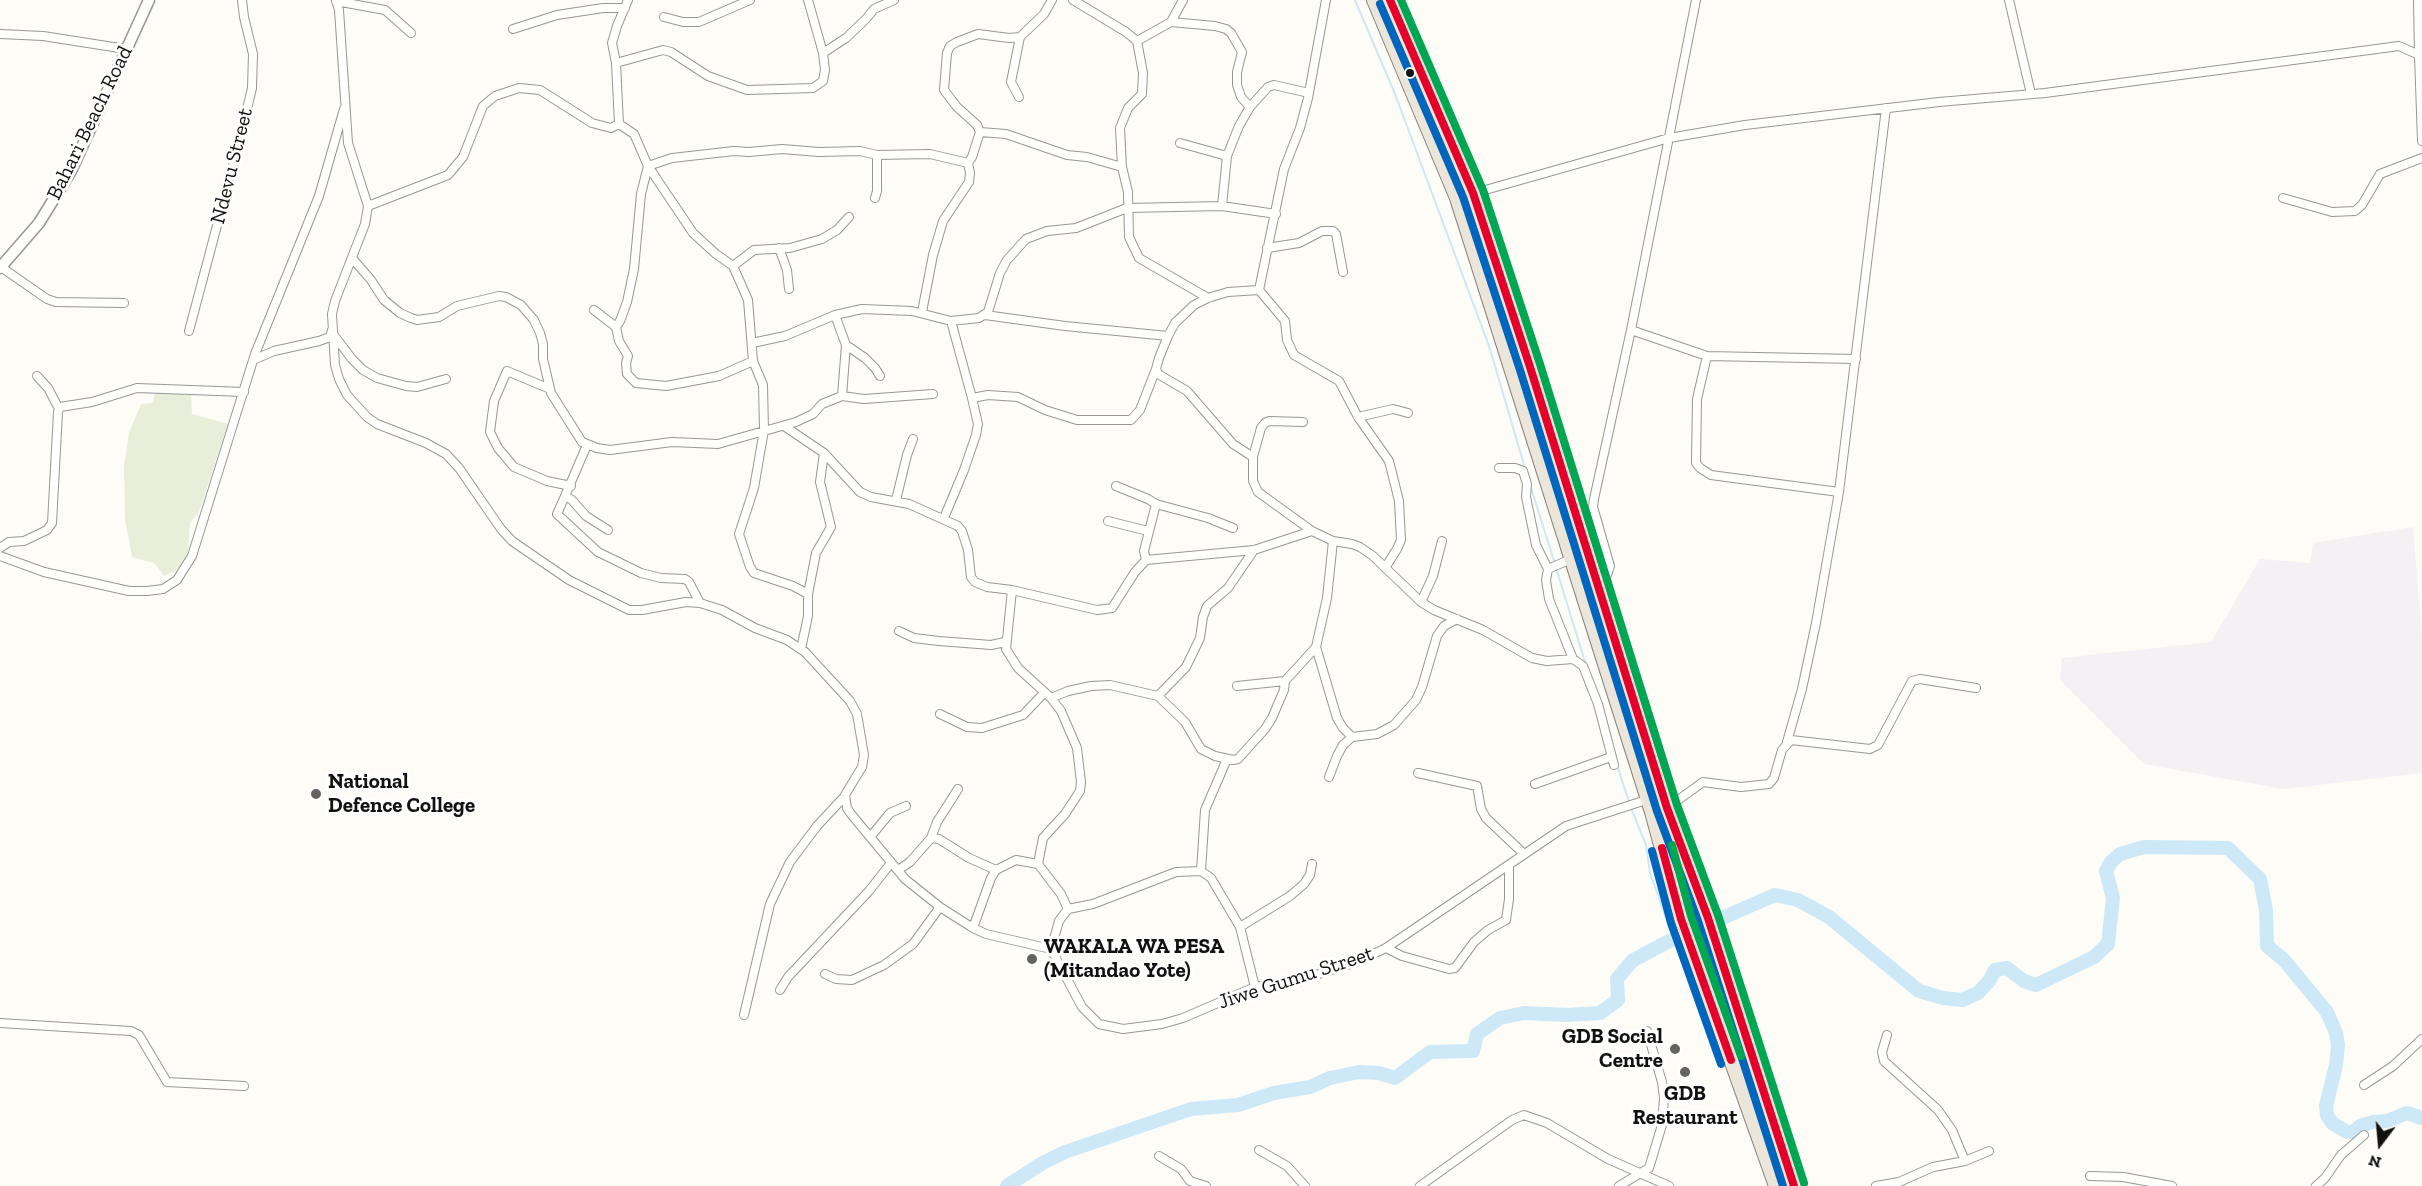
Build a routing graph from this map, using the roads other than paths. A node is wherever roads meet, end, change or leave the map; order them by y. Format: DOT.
graph roads {
  1 [pos="149,0"];
  2 [pos="242,0"];
  3 [pos="336,0"];
  4 [pos="750,0"];
  5 [pos="808,0"];
  6 [pos="894,0"];
  7 [pos="1052,0"];
  8 [pos="1073,0"];
  9 [pos="1183,0"];
  10 [pos="1326,0"];
  11 [pos="1374,0"];
  12 [pos="1390,0"];
  13 [pos="1696,0"];
  14 [pos="2009,0"];
  15 [pos="2418,0"];
  16 [pos="626,4"];
  17 [pos="664,17"];
  18 [pos="1171,22"];
  19 [pos="513,29"];
  20 [pos="411,33"];
  21 [pos="0,34"];
  22 [pos="1020,37"];
  23 [pos="1137,41"];
  24 [pos="126,49"];
  25 [pos="823,53"];
  26 [pos="2420,54"];
  27 [pos="616,63"];
  28 [pos="1309,93"];
  29 [pos="2031,94"];
  30 [pos="1019,97"];
  31 [pos="345,103"];
  32 [pos="1250,107"];
  33 [pos="1886,108"];
  34 [pos="619,124"];
  35 [pos="980,132"];
  36 [pos="1669,138"];
  37 [pos="2422,141"];
  38 [pos="1180,143"];
  39 [pos="877,155"];
  40 [pos="1227,156"];
  41 [pos="2422,158"];
  42 [pos="968,163"];
  43 [pos="648,166"];
  44 [pos="1122,167"];
  45 [pos="1473,193"];
  46 [pos="875,198"];
  47 [pos="1457,198"];
  48 [pos="2283,198"];
  49 [pos="368,206"];
  50 [pos="1222,206"];
  51 [pos="1127,208"];
  52 [pos="1276,214"];
  53 [pos="849,217"];
  54 [pos="779,248"];
  55 [pos="1267,249"];
  56 [pos="352,258"];
  57 [pos="733,266"];
  58 [pos="0,268"];
  59 [pos="1343,272"];
  60 [pos="789,289"];
  61 [pos="1259,290"];
  62 [pos="1208,298"];
  63 [pos="124,303"];
  64 [pos="594,310"];
  65 [pos="922,312"];
  66 [pos="835,315"];
  67 [pos="985,315"];
  68 [pos="951,321"];
  69 [pos="616,327"];
  70 [pos="1631,330"];
  71 [pos="189,331"];
  72 [pos="332,332"];
  73 [pos="1167,336"];
  74 [pos="752,343"];
  75 [pos="846,345"];
  76 [pos="1707,356"];
  77 [pos="253,360"];
  78 [pos="1856,360"];
  79 [pos="753,361"];
  80 [pos="1156,369"];
  81 [pos="37,376"];
  82 [pos="880,376"];
  83 [pos="446,379"];
  84 [pos="550,389"];
  85 [pos="244,392"];
  86 [pos="933,394"];
  87 [pos="842,396"];
  88 [pos="972,398"];
  89 [pos="58,409"];
  90 [pos="1408,413"];
  91 [pos="1358,417"];
  92 [pos="1303,422"];
  93 [pos="784,426"];
  94 [pos="764,430"];
  95 [pos="914,439"];
  96 [pos="587,445"];
  97 [pos="824,453"];
  98 [pos="1253,457"];
  99 [pos="1499,468"];
  100 [pos="570,486"];
  101 [pos="1116,486"];
  102 [pos="1839,492"];
  103 [pos="565,496"];
  104 [pos="896,500"];
  105 [pos="1156,504"];
  106 [pos="944,518"];
  107 [pos="1108,521"];
  108 [pos="1233,528"];
  109 [pos="608,530"];
  110 [pos="1148,531"];
  111 [pos="1312,531"];
  112 [pos="1333,541"];
  113 [pos="1442,541"];
  114 [pos="0,548"];
  115 [pos="1254,549"];
  116 [pos="0,556"];
  117 [pos="1571,559"];
  118 [pos="1146,560"];
  119 [pos="1385,568"];
  120 [pos="1548,569"];
  121 [pos="1595,580"];
  122 [pos="1012,590"];
  123 [pos="808,594"];
  124 [pos="1421,602"];
  125 [pos="700,603"];
  126 [pos="1456,619"];
  127 [pos="899,631"];
  128 [pos="1005,642"];
  129 [pos="1316,647"];
  130 [pos="801,649"];
  131 [pos="1573,659"];
  132 [pos="1285,681"];
  133 [pos="1237,686"];
  134 [pos="1976,688"];
  135 [pos="1048,695"];
  136 [pos="1158,696"];
  137 [pos="940,714"];
  138 [pos="1352,737"];
  139 [pos="1787,742"];
  140 [pos="1227,759"];
  141 [pos="1418,773"];
  142 [pos="1329,777"];
  143 [pos="1535,784"];
  144 [pos="958,789"];
  145 [pos="845,795"];
  146 [pos="1646,800"];
  147 [pos="906,806"];
  148 [pos="1667,808"];
  149 [pos="871,836"];
  150 [pos="931,838"];
  151 [pos="1524,854"];
  152 [pos="891,863"];
  153 [pos="1038,864"];
  154 [pos="1312,864"];
  155 [pos="1509,867"];
  156 [pos="898,870"];
  157 [pos="996,870"];
  158 [pos="1201,871"];
  159 [pos="940,907"];
  160 [pos="1068,909"];
  161 [pos="1240,927"];
  162 [pos="973,928"];
  163 [pos="1386,948"];
  164 [pos="1051,949"];
  165 [pos="825,974"];
  166 [pos="1254,987"];
  167 [pos="780,990"];
  168 [pos="744,1015"];
  169 [pos="0,1023"];
  170 [pos="1647,1031"];
  171 [pos="1887,1035"];
  172 [pos="2422,1039"];
  173 [pos="2364,1085"];
  174 [pos="243,1086"];
  175 [pos="2364,1135"];
  176 [pos="1259,1150"];
  177 [pos="1989,1151"];
  178 [pos="1160,1156"];
  179 [pos="1965,1161"];
  180 [pos="1642,1172"];
  181 [pos="2090,1176"];
  182 [pos="1206,1186"];
  183 [pos="1305,1186"];
  184 [pos="1420,1186"];
  185 [pos="1619,1186"];
  186 [pos="1669,1186"];
  187 [pos="1776,1186"];
  188 [pos="1794,1186"];
  189 [pos="1876,1186"];
  190 [pos="2172,1186"];
  191 [pos="2316,1186"];
  1 -- 24 [label="street, Bahari Beach Road"];
  2 -- 71 [label="street, Ndevu Street"];
  3 -- 20 [label="street"];
  3 -- 31 [label="street"];
  4 -- 17 [label="street"];
  5 -- 25 [label="street"];
  6 -- 25 [label="street"];
  7 -- 22 [label="street"];
  8 -- 23 [label="street"];
  9 -- 18 [label="street"];
  10 -- 28 [label="street"];
  11 -- 47 [label="highway"];
  12 -- 45 [label="highway"];
  13 -- 36 [label="street"];
  14 -- 29 [label="street"];
  15 -- 26 [label="street"];
  16 -- 19 [label="street"];
  16 -- 27 [label="street"];
  18 -- 23 [label="street"];
  18 -- 32 [label="street"];
  21 -- 24 [label="street"];
  22 -- 30 [label="street"];
  22 -- 35 [label="street"];
  23 -- 44 [label="street"];
  24 -- 58 [label="street, Bahari Beach Road"];
  25 -- 27 [label="street"];
  26 -- 29 [label="street"];
  26 -- 37 [label="street"];
  27 -- 34 [label="street"];
  28 -- 32 [label="street"];
  28 -- 52 [label="street"];
  29 -- 33 [label="street"];
  31 -- 49 [label="street"];
  31 -- 77 [label="street"];
  32 -- 40 [label="street"];
  33 -- 36 [label="street"];
  33 -- 78 [label="street"];
  34 -- 43 [label="street"];
  34 -- 49 [label="street"];
  35 -- 42 [label="street"];
  35 -- 44 [label="street"];
  36 -- 45 [label="street"];
  36 -- 70 [label="street"];
  38 -- 40 [label="street"];
  39 -- 42 [label="street"];
  39 -- 43 [label="street"];
  39 -- 46 [label="street"];
  40 -- 50 [label="street"];
  41 -- 48 [label="street"];
  42 -- 65 [label="street"];
  43 -- 57 [label="street"];
  43 -- 69 [label="street"];
  44 -- 51 [label="street"];
  45 -- 47 [label="street"];
  45 -- 121 [label="highway"];
  47 -- 117 [label="highway"];
  49 -- 56 [label="street"];
  50 -- 51 [label="street"];
  50 -- 52 [label="street"];
  51 -- 62 [label="street"];
  51 -- 67 [label="street"];
  52 -- 55 [label="street"];
  53 -- 54 [label="street"];
  54 -- 57 [label="street"];
  54 -- 60 [label="street"];
  55 -- 59 [label="street"];
  55 -- 61 [label="street"];
  56 -- 72 [label="street"];
  56 -- 84 [label="street"];
  57 -- 74 [label="street"];
  58 -- 63 [label="street"];
  61 -- 62 [label="street"];
  61 -- 91 [label="street"];
  62 -- 73 [label="street"];
  64 -- 69 [label="street"];
  65 -- 66 [label="street"];
  65 -- 68 [label="street"];
  66 -- 74 [label="street"];
  66 -- 75 [label="street"];
  67 -- 68 [label="street"];
  67 -- 73 [label="street"];
  68 -- 88 [label="street"];
  69 -- 79 [label="street"];
  70 -- 76 [label="street"];
  70 -- 121 [label="street"];
  72 -- 77 [label="street"];
  72 -- 83 [label="street"];
  72 -- 125 [label="street"];
  73 -- 80 [label="street"];
  74 -- 79 [label="street"];
  75 -- 82 [label="street"];
  75 -- 87 [label="street"];
  76 -- 78 [label="street"];
  76 -- 102 [label="street"];
  77 -- 85 [label="street"];
  78 -- 102 [label="street"];
  79 -- 94 [label="street"];
  80 -- 88 [label="street"];
  80 -- 98 [label="street"];
  81 -- 89 [label="street"];
  84 -- 96 [label="street"];
  84 -- 100 [label="street"];
  85 -- 89 [label="street"];
  85 -- 116 [label="street"];
  86 -- 87 [label="street"];
  87 -- 93 [label="street"];
  88 -- 106 [label="street"];
  89 -- 114 [label="street"];
  90 -- 91 [label="street"];
  91 -- 119 [label="street"];
  92 -- 98 [label="street"];
  93 -- 94 [label="street"];
  93 -- 97 [label="street"];
  94 -- 96 [label="street"];
  94 -- 123 [label="street"];
  95 -- 104 [label="street"];
  96 -- 100 [label="street"];
  97 -- 104 [label="street"];
  97 -- 123 [label="street"];
  98 -- 111 [label="street"];
  99 -- 120 [label="street"];
  100 -- 103 [label="street"];
  101 -- 105 [label="street"];
  102 -- 139 [label="street"];
  103 -- 109 [label="street"];
  103 -- 125 [label="street"];
  104 -- 106 [label="street"];
  105 -- 108 [label="street"];
  105 -- 110 [label="street"];
  106 -- 122 [label="street"];
  107 -- 110 [label="street"];
  110 -- 118 [label="street"];
  111 -- 112 [label="street"];
  111 -- 115 [label="street"];
  112 -- 119 [label="street"];
  112 -- 129 [label="street"];
  113 -- 124 [label="street"];
  115 -- 118 [label="street"];
  115 -- 136 [label="street"];
  117 -- 120 [label="street"];
  117 -- 146 [label="highway"];
  118 -- 122 [label="street"];
  119 -- 124 [label="street"];
  120 -- 131 [label="street"];
  121 -- 148 [label="highway"];
  122 -- 128 [label="street"];
  123 -- 130 [label="street"];
  124 -- 126 [label="street"];
  125 -- 130 [label="street"];
  126 -- 131 [label="street"];
  126 -- 138 [label="street"];
  127 -- 128 [label="street"];
  128 -- 135 [label="street"];
  129 -- 132 [label="street"];
  129 -- 138 [label="street"];
  130 -- 145 [label="street"];
  131 -- 143 [label="street"];
  132 -- 133 [label="street"];
  132 -- 140 [label="street"];
  134 -- 139 [label="street"];
  135 -- 136 [label="street"];
  135 -- 137 [label="street"];
  135 -- 153 [label="street"];
  136 -- 140 [label="street"];
  138 -- 142 [label="street"];
  139 -- 148 [label="street"];
  140 -- 158 [label="street"];
  141 -- 151 [label="street"];
  144 -- 150 [label="street"];
  145 -- 149 [label="street"];
  145 -- 168 [label="street"];
  146 -- 151 [label="street, Jiwe Gumu Street"];
  146 -- 187 [label="highway"];
  147 -- 149 [label="street"];
  148 -- 188 [label="highway"];
  149 -- 152 [label="street"];
  150 -- 156 [label="street"];
  150 -- 157 [label="street"];
  151 -- 155 [label="street, Jiwe Gumu Street"];
  152 -- 156 [label="street"];
  152 -- 167 [label="street"];
  153 -- 157 [label="street"];
  153 -- 160 [label="street"];
  154 -- 161 [label="street"];
  155 -- 163 [label="street, Jiwe Gumu Street"];
  155 -- 163 [label="street"];
  156 -- 159 [label="street"];
  157 -- 162 [label="street"];
  158 -- 160 [label="street"];
  158 -- 161 [label="street"];
  159 -- 162 [label="street"];
  159 -- 165 [label="street"];
  160 -- 164 [label="street"];
  161 -- 166 [label="street"];
  162 -- 164 [label="street"];
  163 -- 166 [label="street, Jiwe Gumu Street"];
  164 -- 166 [label="street, Jiwe Gumu Street"];
  169 -- 174 [label="street"];
  170 -- 180 [label="street"];
  171 -- 179 [label="street"];
  172 -- 173 [label="street"];
  175 -- 191 [label="street"];
  176 -- 183 [label="street"];
  177 -- 179 [label="street"];
  178 -- 182 [label="street"];
  179 -- 189 [label="street"];
  180 -- 184 [label="street"];
  180 -- 185 [label="street"];
  180 -- 186 [label="street"];
  181 -- 190 [label="street"];
}
